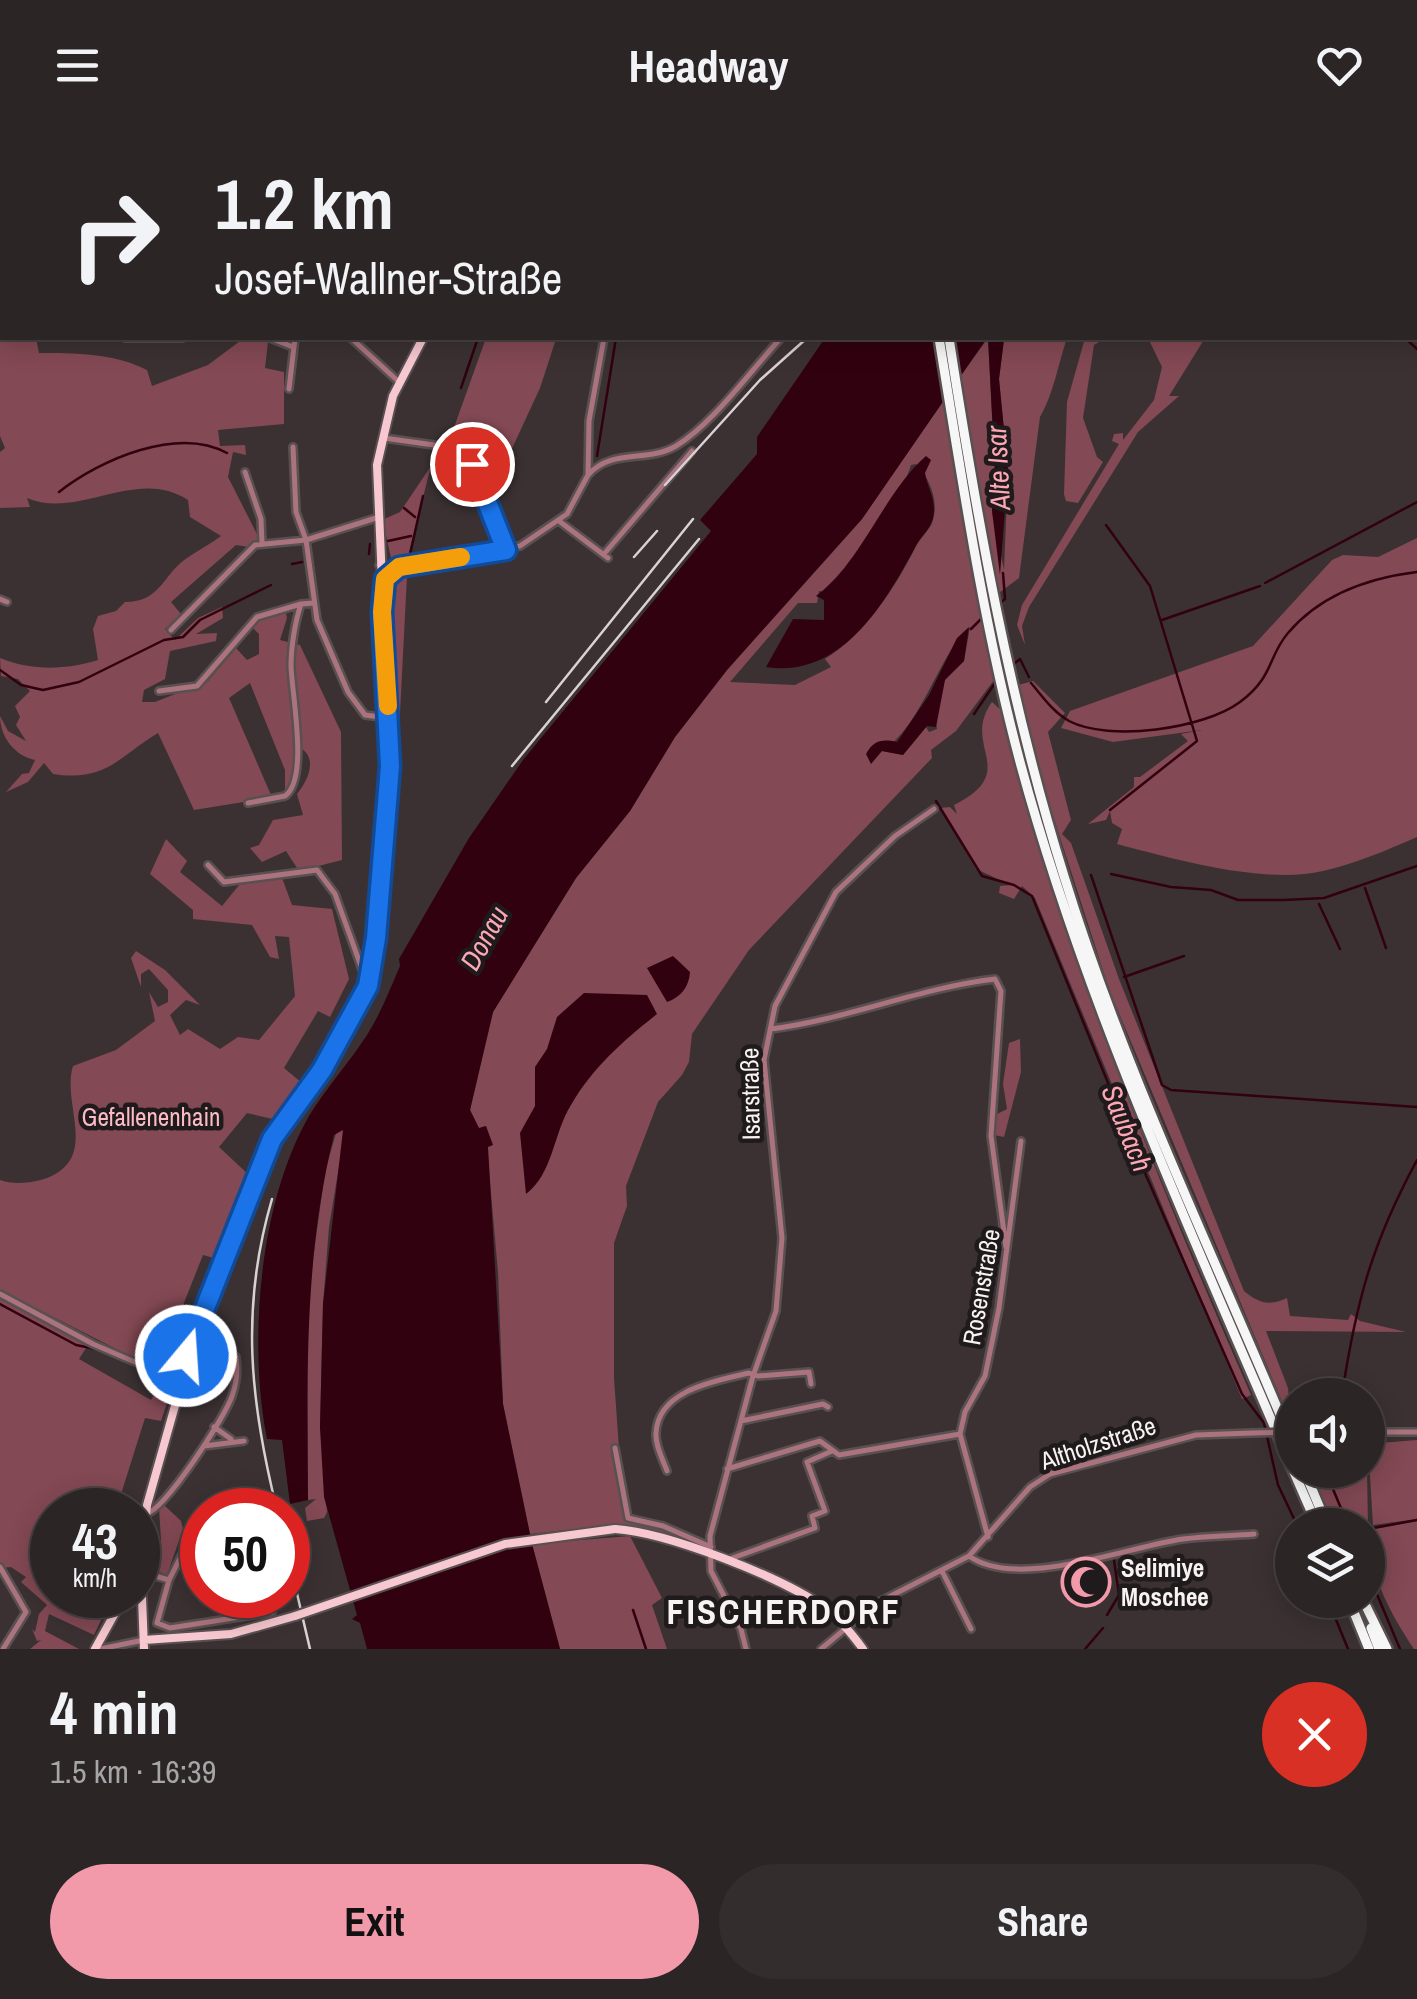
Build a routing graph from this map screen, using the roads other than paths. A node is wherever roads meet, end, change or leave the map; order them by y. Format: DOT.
graph roads {
  1 [pos="275,340"];
  2 [pos="295,340"];
  3 [pos="353,340"];
  4 [pos="422,340"];
  5 [pos="604,340"];
  6 [pos="779,340"];
  7 [pos="939,340"];
  8 [pos="948,340"];
  9 [pos="293,347"];
  10 [pos="399,382"];
  11 [pos="288,389"];
  12 [pos="381,437"];
  13 [pos="293,446"];
  14 [pos="434,446"];
  15 [pos="445,448"];
  16 [pos="692,452"];
  17 [pos="245,472"];
  18 [pos="588,475"];
  19 [pos="376,518"];
  20 [pos="559,521"];
  21 [pos="306,540"];
  22 [pos="262,542"];
  23 [pos="506,550"];
  24 [pos="399,567"];
  25 [pos="379,568"];
  26 [pos="313,603"];
  27 [pos="301,604"];
  28 [pos="382,612"];
  29 [pos="171,630"];
  30 [pos="159,691"];
  31 [pos="1012,709"];
  32 [pos="388,718"];
  33 [pos="248,803"];
  34 [pos="934,809"];
  35 [pos="208,864"];
  36 [pos="368,986"];
  37 [pos="770,1029"];
  38 [pos="1021,1142"];
  39 [pos="1006,1248"];
  40 [pos="0,1294"];
  41 [pos="186,1356"];
  42 [pos="752,1376"];
  43 [pos="179,1380"];
  44 [pos="811,1384"];
  45 [pos="1275,1404"];
  46 [pos="828,1407"];
  47 [pos="741,1422"];
  48 [pos="214,1427"];
  49 [pos="1275,1427"];
  50 [pos="1275,1432"];
  51 [pos="1385,1432"];
  52 [pos="1417,1432"];
  53 [pos="960,1434"];
  54 [pos="231,1439"];
  55 [pos="244,1440"];
  56 [pos="201,1446"];
  57 [pos="615,1448"];
  58 [pos="832,1451"];
  59 [pos="726,1469"];
  60 [pos="667,1472"];
  61 [pos="152,1488"];
  62 [pos="160,1505"];
  63 [pos="1254,1534"];
  64 [pos="988,1537"];
  65 [pos="710,1551"];
  66 [pos="180,1555"];
  67 [pos="969,1556"];
  68 [pos="725,1562"];
  69 [pos="0,1567"];
  70 [pos="942,1572"];
  71 [pos="160,1578"];
  72 [pos="169,1580"];
  73 [pos="114,1618"];
  74 [pos="142,1618"];
  75 [pos="234,1618"];
  76 [pos="1356,1618"];
  77 [pos="1369,1618"];
  78 [pos="846,1626"];
  79 [pos="971,1629"];
  80 [pos="144,1644"];
  81 [pos="3,1649"];
  82 [pos="98,1649"];
  83 [pos="746,1649"];
  84 [pos="821,1649"];
  85 [pos="863,1649"];
  86 [pos="1369,1649"];
  87 [pos="1383,1649"];
  1 -- 9 [label="street"];
  2 -- 9 [label="street"];
  3 -- 10 [label="street"];
  4 -- 10 [label="main road"];
  5 -- 18 [label="street"];
  6 -- 18 [label="street"];
  7 -- 31 [label="highway"];
  8 -- 31 [label="highway"];
  9 -- 11 [label="street"];
  10 -- 12 [label="main road"];
  12 -- 14 [label="street"];
  12 -- 19 [label="main road"];
  13 -- 21 [label="street"];
  15 -- 23 [label="street"];
  16 -- 20 [label="street"];
  17 -- 22 [label="street"];
  18 -- 20 [label="street"];
  19 -- 21 [label="street"];
  19 -- 25 [label="main road"];
  20 -- 23 [label="street"];
  21 -- 22 [label="street"];
  21 -- 26 [label="street"];
  22 -- 29 [label="street"];
  23 -- 24 [label="street"];
  24 -- 25 [label="street"];
  24 -- 28 [label="street"];
  25 -- 28 [label="main road"];
  26 -- 27 [label="street"];
  26 -- 32 [label="street"];
  27 -- 30 [label="street"];
  27 -- 33 [label="street"];
  28 -- 32 [label="main road"];
  31 -- 45 [label="highway"];
  31 -- 49 [label="highway"];
  32 -- 36 [label="main road"];
  34 -- 37 [label="street, Isarstraße"];
  35 -- 36 [label="street"];
  36 -- 41 [label="main road"];
  37 -- 39 [label="street"];
  37 -- 42 [label="street, Isarstraße"];
  38 -- 39 [label="street, Rosenstraße"];
  39 -- 53 [label="street, Rosenstraße"];
  40 -- 43 [label="street"];
  41 -- 43 [label="main road"];
  41 -- 48 [label="street"];
  42 -- 44 [label="street"];
  42 -- 47 [label="street, Isarstraße"];
  42 -- 60 [label="street"];
  43 -- 61 [label="main road"];
  46 -- 47 [label="street"];
  47 -- 59 [label="street, Isarstraße"];
  48 -- 54 [label="street"];
  48 -- 56 [label="street"];
  50 -- 64 [label="street, Altholzstraße, bridge"];
  51 -- 52 [label="street"];
  53 -- 58 [label="street"];
  53 -- 64 [label="street"];
  54 -- 55 [label="street"];
  54 -- 56 [label="street"];
  56 -- 62 [label="street"];
  57 -- 65 [label="street"];
  58 -- 59 [label="street"];
  58 -- 68 [label="street"];
  59 -- 65 [label="street, Isarstraße"];
  63 -- 67 [label="street"];
  64 -- 67 [label="street, Altholzstraße"];
  65 -- 68 [label="main road"];
  65 -- 80 [label="main road, bridge"];
  65 -- 83 [label="street"];
  66 -- 72 [label="street"];
  67 -- 70 [label="street, Altholzstraße"];
  68 -- 78 [label="main road"];
  69 -- 81 [label="street"];
  70 -- 78 [label="street, Altholzstraße"];
  70 -- 79 [label="street"];
  71 -- 72 [label="street"];
  72 -- 75 [label="street"];
  73 -- 82 [label="main road"];
  74 -- 80 [label="main road"];
  76 -- 86 [label="highway"];
  77 -- 87 [label="highway"];
  78 -- 84 [label="street, Altholzstraße"];
  78 -- 85 [label="main road"];
  80 -- 82 [label="street"];
}
